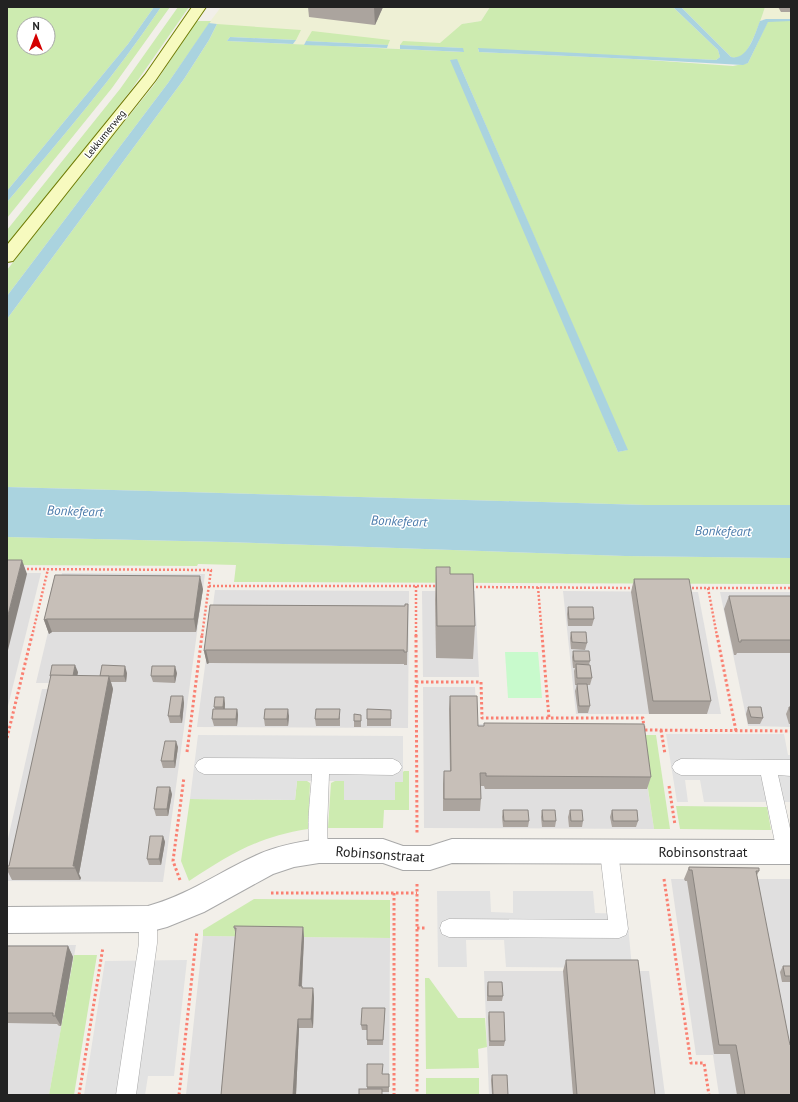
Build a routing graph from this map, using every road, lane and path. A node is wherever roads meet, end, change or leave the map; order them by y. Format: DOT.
graph roads {
  1 [pos="199,7"];
  2 [pos="7,257"];
  3 [pos="21,569"];
  4 [pos="48,569"];
  5 [pos="209,586"];
  6 [pos="446,586"];
  7 [pos="469,587"];
  8 [pos="538,587"];
  9 [pos="639,588"];
  10 [pos="685,588"];
  11 [pos="708,588"];
  12 [pos="791,588"];
  13 [pos="416,682"];
  14 [pos="549,718"];
  15 [pos="661,730"];
  16 [pos="736,731"];
  17 [pos="791,731"];
  18 [pos="7,738"];
  19 [pos="186,758"];
  20 [pos="665,760"];
  21 [pos="204,766"];
  22 [pos="321,766"];
  23 [pos="393,766"];
  24 [pos="681,767"];
  25 [pos="768,768"];
  26 [pos="791,768"];
  27 [pos="184,773"];
  28 [pos="669,782"];
  29 [pos="319,851"];
  30 [pos="610,852"];
  31 [pos="669,852"];
  32 [pos="788,852"];
  33 [pos="244,875"];
  34 [pos="394,894"];
  35 [pos="417,894"];
  36 [pos="189,905"];
  37 [pos="148,919"];
  38 [pos="7,920"];
  39 [pos="107,920"];
  40 [pos="449,928"];
  41 [pos="79,1095"];
  42 [pos="126,1095"];
  43 [pos="179,1095"];
  44 [pos="394,1095"];
  45 [pos="709,1095"];
  1 -- 2 [label="main road, Lekkumerweg"];
  3 -- 4 [label="path"];
  4 -- 5 [label="path"];
  4 -- 18 [label="path"];
  5 -- 6 [label="path"];
  5 -- 19 [label="path"];
  7 -- 8 [label="path"];
  8 -- 9 [label="path"];
  8 -- 14 [label="path"];
  10 -- 11 [label="path"];
  11 -- 12 [label="path"];
  11 -- 16 [label="path"];
  13 -- 14 [label="path"];
  14 -- 15 [label="path"];
  15 -- 16 [label="path"];
  15 -- 20 [label="path"];
  16 -- 17 [label="path"];
  21 -- 22 [label="lane"];
  22 -- 23 [label="lane"];
  22 -- 29 [label="lane"];
  24 -- 25 [label="lane"];
  25 -- 26 [label="lane"];
  25 -- 32 [label="lane"];
  27 -- 36 [label="path"];
  28 -- 31 [label="path"];
  29 -- 30 [label="street, Robinsonstraat"];
  29 -- 33 [label="street, Robinsonstraat"];
  30 -- 31 [label="street, Robinsonstraat"];
  30 -- 40 [label="lane"];
  31 -- 32 [label="street, Robinsonstraat"];
  31 -- 45 [label="path"];
  33 -- 34 [label="path"];
  33 -- 36 [label="street, Robinsonstraat"];
  34 -- 35 [label="path"];
  34 -- 44 [label="path"];
  36 -- 37 [label="street, Robinsonstraat"];
  36 -- 43 [label="path"];
  37 -- 39 [label="street, Robinsonstraat"];
  37 -- 42 [label="lane"];
  38 -- 39 [label="street, Robinsonstraat"];
  39 -- 41 [label="path"];
}
